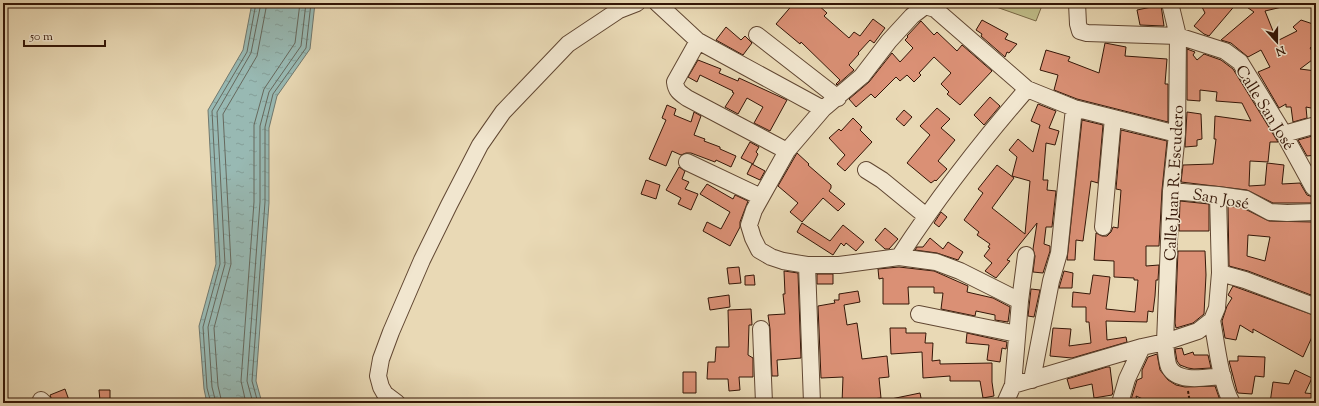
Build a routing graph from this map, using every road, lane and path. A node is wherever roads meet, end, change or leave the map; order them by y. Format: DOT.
graph roads {
  1 [pos="637,3"];
  2 [pos="657,3"];
  3 [pos="1077,3"];
  4 [pos="1170,3"];
  5 [pos="757,35"];
  6 [pos="1178,36"];
  7 [pos="698,41"];
  8 [pos="1027,89"];
  9 [pos="838,98"];
  10 [pos="1074,108"];
  11 [pos="823,109"];
  12 [pos="1113,118"];
  13 [pos="1316,125"];
  14 [pos="1177,134"];
  15 [pos="1284,134"];
  16 [pos="787,151"];
  17 [pos="687,162"];
  18 [pos="866,170"];
  19 [pos="1316,189"];
  20 [pos="1171,191"];
  21 [pos="1218,195"];
  22 [pos="761,197"];
  23 [pos="1316,212"];
  24 [pos="926,216"];
  25 [pos="1103,227"];
  26 [pos="1026,255"];
  27 [pos="899,257"];
  28 [pos="807,265"];
  29 [pos="1220,273"];
  30 [pos="1020,301"];
  31 [pos="1316,307"];
  32 [pos="919,314"];
  33 [pos="1212,320"];
  34 [pos="761,329"];
  35 [pos="1017,334"];
  36 [pos="1164,342"];
  37 [pos="1142,347"];
  38 [pos="1223,376"];
  39 [pos="1032,380"];
  40 [pos="1013,385"];
  41 [pos="397,403"];
  42 [pos="764,403"];
  43 [pos="812,403"];
  44 [pos="1005,403"];
  45 [pos="1120,403"];
  46 [pos="1232,403"];
  1 -- 41 [label="street"];
  2 -- 7 [label="street"];
  3 -- 6 [label="street, Calle San José"];
  4 -- 6 [label="street, Calle Juan R. Escudero"];
  5 -- 9 [label="street"];
  6 -- 14 [label="street, Calle Juan R. Escudero"];
  6 -- 15 [label="street, Calle San José"];
  7 -- 11 [label="street"];
  7 -- 16 [label="street"];
  8 -- 9 [label="street"];
  8 -- 10 [label="street"];
  8 -- 24 [label="street"];
  9 -- 11 [label="street"];
  10 -- 12 [label="street"];
  10 -- 39 [label="street"];
  11 -- 16 [label="street"];
  12 -- 14 [label="street"];
  12 -- 25 [label="street"];
  13 -- 15 [label="street"];
  14 -- 20 [label="street, Calle Juan R. Escudero"];
  15 -- 19 [label="street, Calle San José"];
  16 -- 22 [label="street"];
  17 -- 22 [label="street"];
  18 -- 24 [label="street"];
  20 -- 21 [label="street, San José"];
  20 -- 36 [label="street, Calle Juan R. Escudero"];
  21 -- 23 [label="street, San José"];
  21 -- 29 [label="street"];
  22 -- 28 [label="street"];
  24 -- 27 [label="street"];
  26 -- 30 [label="street"];
  27 -- 28 [label="street"];
  27 -- 30 [label="street"];
  28 -- 43 [label="street"];
  29 -- 31 [label="street"];
  29 -- 33 [label="street"];
  30 -- 35 [label="street"];
  32 -- 35 [label="street"];
  33 -- 36 [label="street"];
  33 -- 38 [label="street"];
  34 -- 42 [label="street"];
  35 -- 40 [label="street"];
  36 -- 37 [label="street"];
  36 -- 38 [label="street, Calle Juan R. Escudero"];
  37 -- 39 [label="street"];
  37 -- 45 [label="street"];
  38 -- 46 [label="street"];
  39 -- 40 [label="street"];
  40 -- 44 [label="street"];
}
